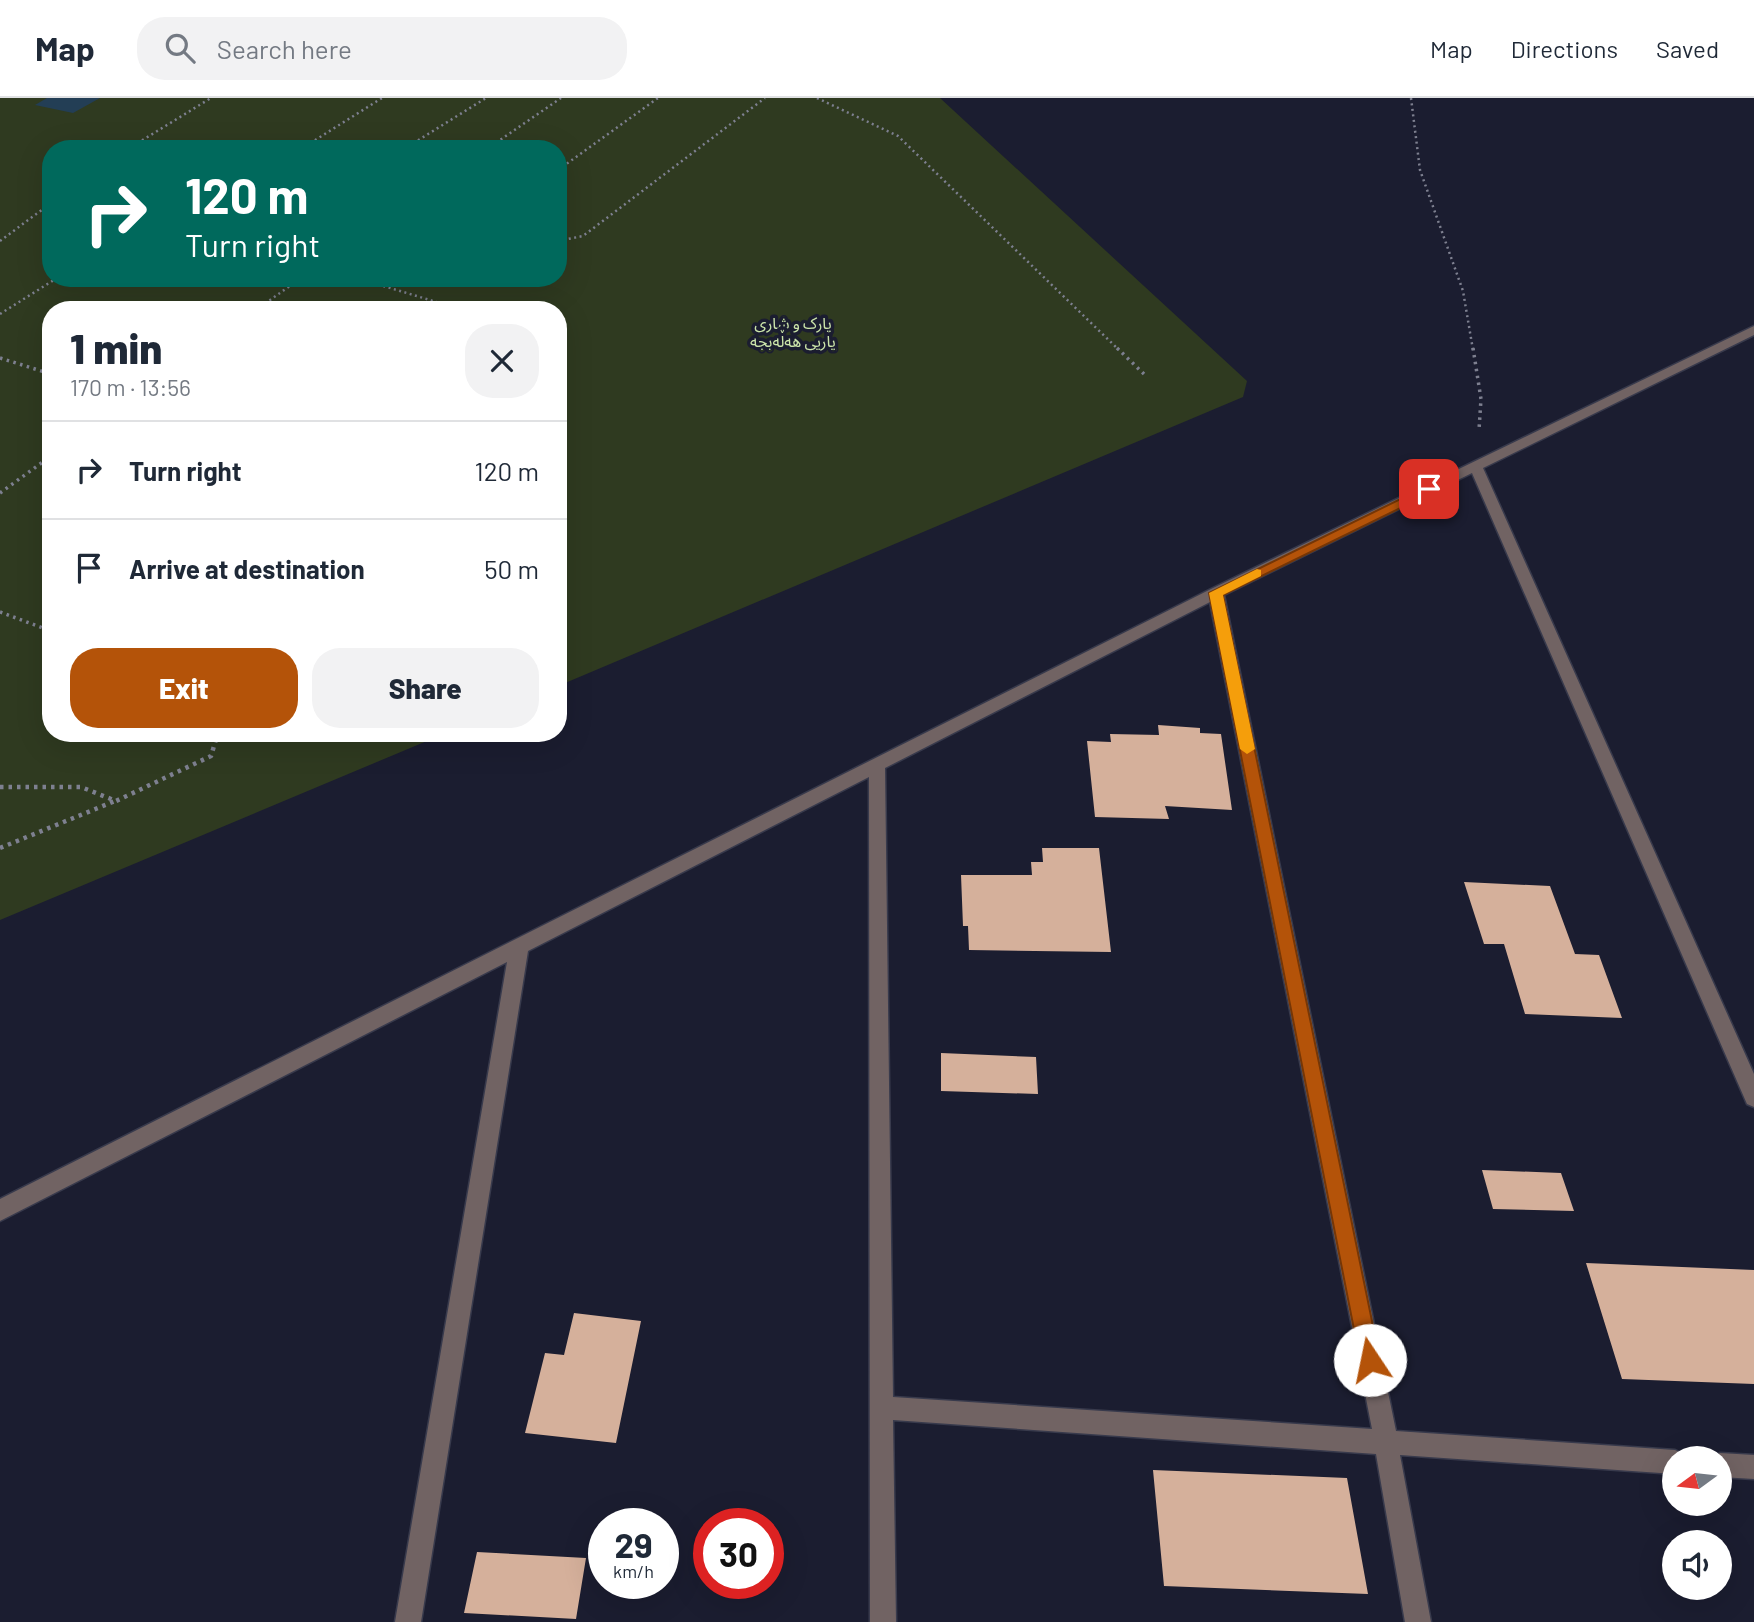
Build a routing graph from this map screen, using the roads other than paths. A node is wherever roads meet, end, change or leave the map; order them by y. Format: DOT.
graph roads {
  1 [pos="1754,330"];
  2 [pos="1476,466"];
  3 [pos="1216,593"];
  4 [pos="877,767"];
  5 [pos="519,948"];
  6 [pos="1754,1097"];
  7 [pos="0,1210"];
  8 [pos="882,1408"];
  9 [pos="1387,1442"];
  10 [pos="1662,1461"];
  11 [pos="1732,1466"];
  12 [pos="1754,1467"];
  13 [pos="408,1622"];
  14 [pos="883,1622"];
  15 [pos="1419,1622"];
  1 -- 2 [label="street"];
  2 -- 3 [label="street"];
  2 -- 6 [label="street"];
  3 -- 4 [label="street"];
  3 -- 9 [label="street"];
  4 -- 5 [label="street"];
  4 -- 8 [label="street"];
  5 -- 7 [label="street"];
  5 -- 13 [label="street"];
  8 -- 9 [label="street"];
  8 -- 14 [label="street"];
  9 -- 10 [label="street"];
  9 -- 15 [label="street"];
  11 -- 12 [label="street"];
}
